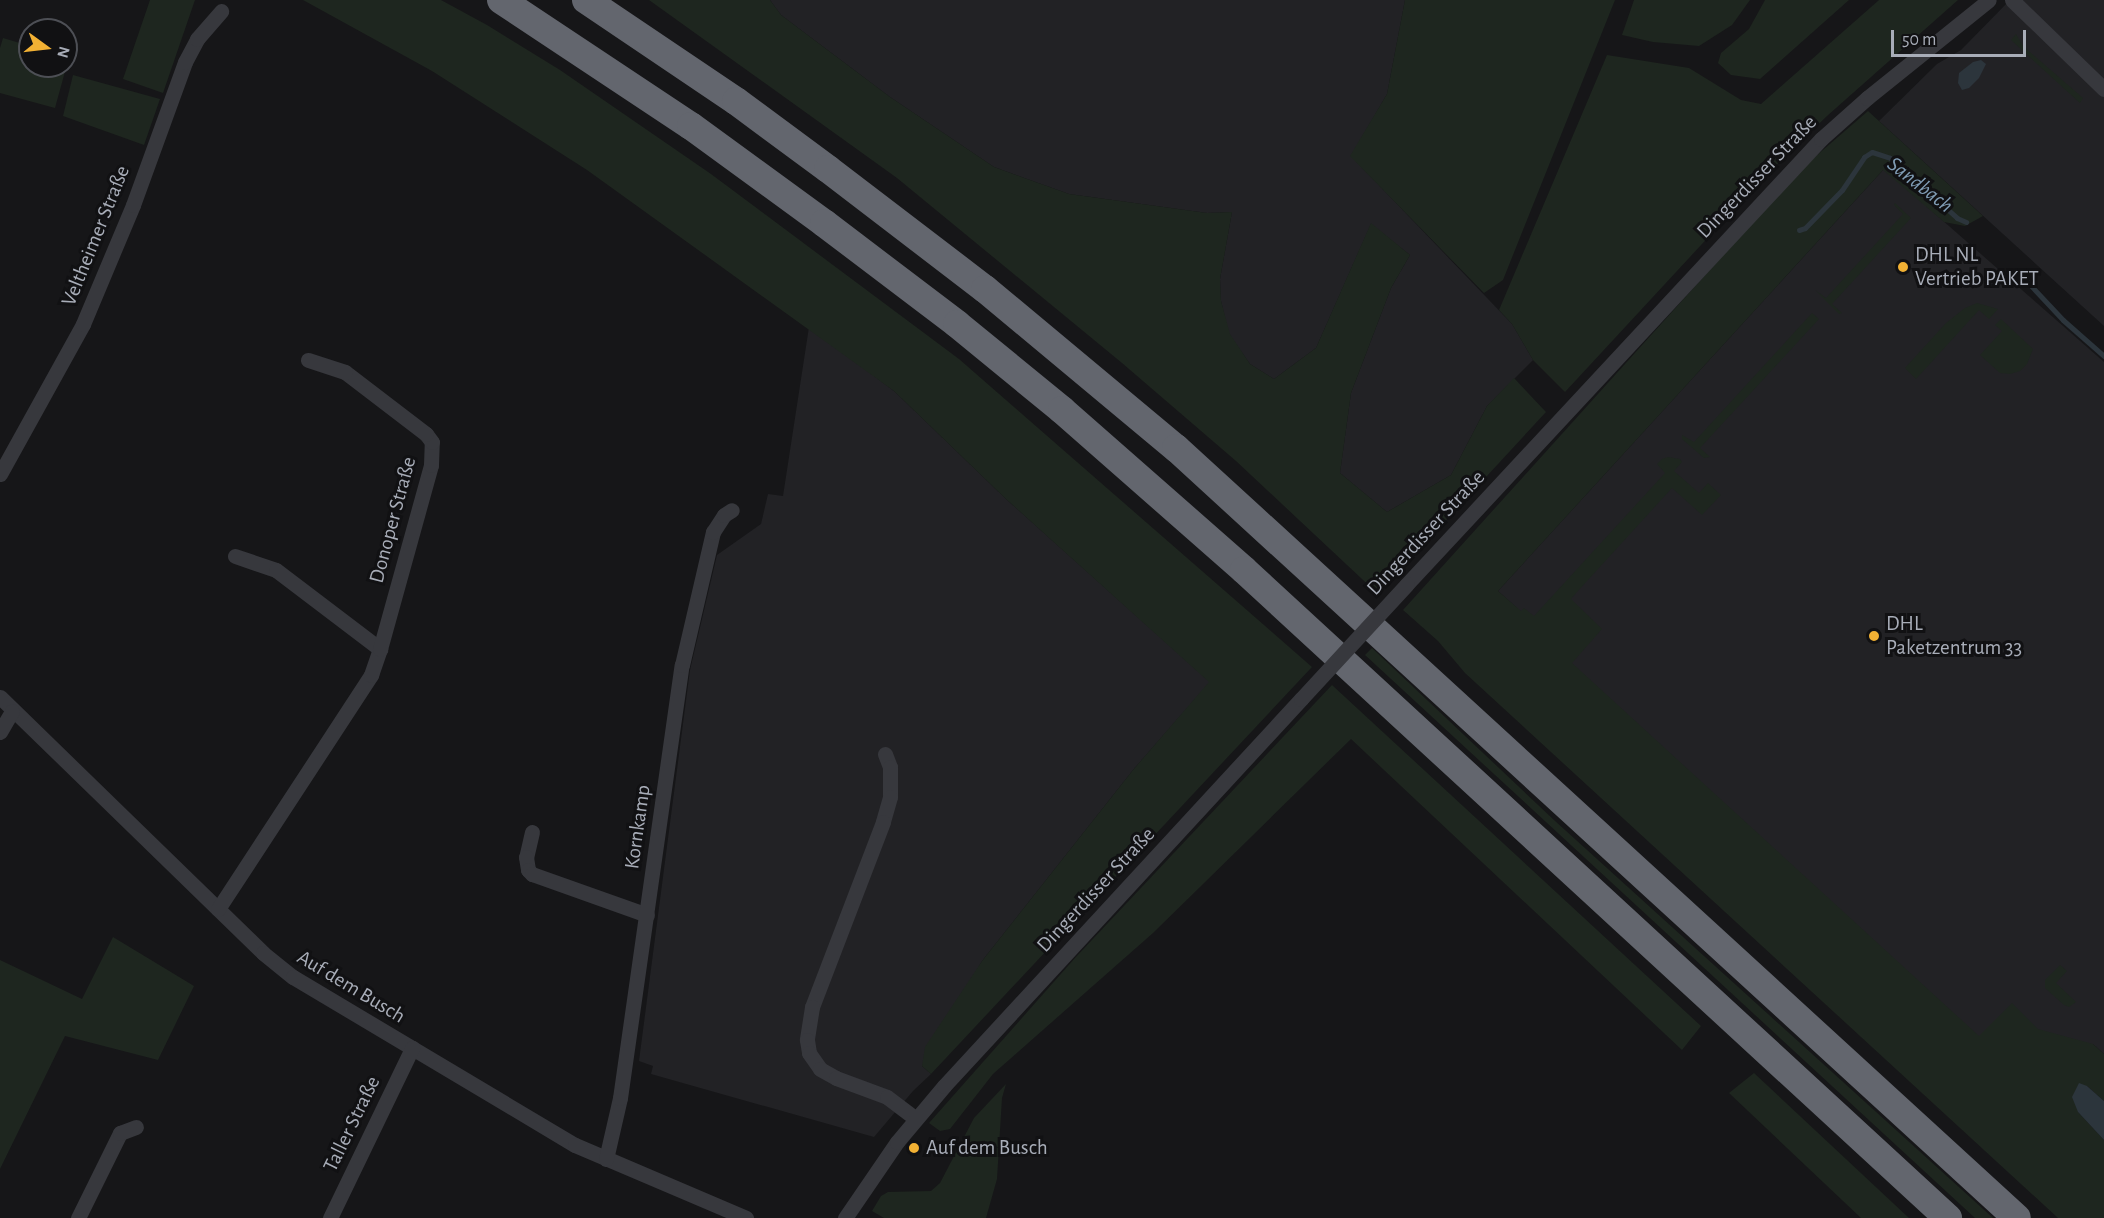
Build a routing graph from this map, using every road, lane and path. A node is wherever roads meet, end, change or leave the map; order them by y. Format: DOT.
graph roads {
  1 [pos="501,0"];
  2 [pos="586,0"];
  3 [pos="1989,0"];
  4 [pos="2012,0"];
  5 [pos="221,11"];
  6 [pos="2104,89"];
  7 [pos="308,360"];
  8 [pos="0,474"];
  9 [pos="732,510"];
  10 [pos="235,556"];
  11 [pos="380,649"];
  12 [pos="0,697"];
  13 [pos="12,711"];
  14 [pos="0,732"];
  15 [pos="885,754"];
  16 [pos="532,832"];
  17 [pos="218,909"];
  18 [pos="647,915"];
  19 [pos="412,1048"];
  20 [pos="916,1119"];
  21 [pos="136,1126"];
  22 [pos="606,1159"];
  23 [pos="78,1218"];
  24 [pos="330,1218"];
  25 [pos="746,1218"];
  26 [pos="845,1218"];
  27 [pos="1948,1218"];
  28 [pos="2016,1218"];
  1 -- 27 [label="highway"];
  2 -- 28 [label="highway"];
  3 -- 20 [label="street, Dingerdisser Straße, bridge"];
  4 -- 6 [label="street"];
  5 -- 8 [label="street, Veltheimer Straße"];
  7 -- 11 [label="street, Donoper Straße"];
  9 -- 18 [label="street, Kornkamp"];
  10 -- 11 [label="street"];
  11 -- 17 [label="street, Donoper Straße"];
  12 -- 13 [label="street, Auf dem Busch"];
  13 -- 14 [label="street"];
  13 -- 17 [label="street, Auf dem Busch"];
  15 -- 20 [label="street"];
  16 -- 18 [label="street"];
  17 -- 19 [label="street, Auf dem Busch"];
  18 -- 22 [label="street, Kornkamp"];
  19 -- 22 [label="street, Auf dem Busch"];
  19 -- 24 [label="street, Taller Straße"];
  20 -- 26 [label="street, Dingerdisser Straße"];
  21 -- 23 [label="street"];
  22 -- 25 [label="street, Auf dem Busch"];
}
